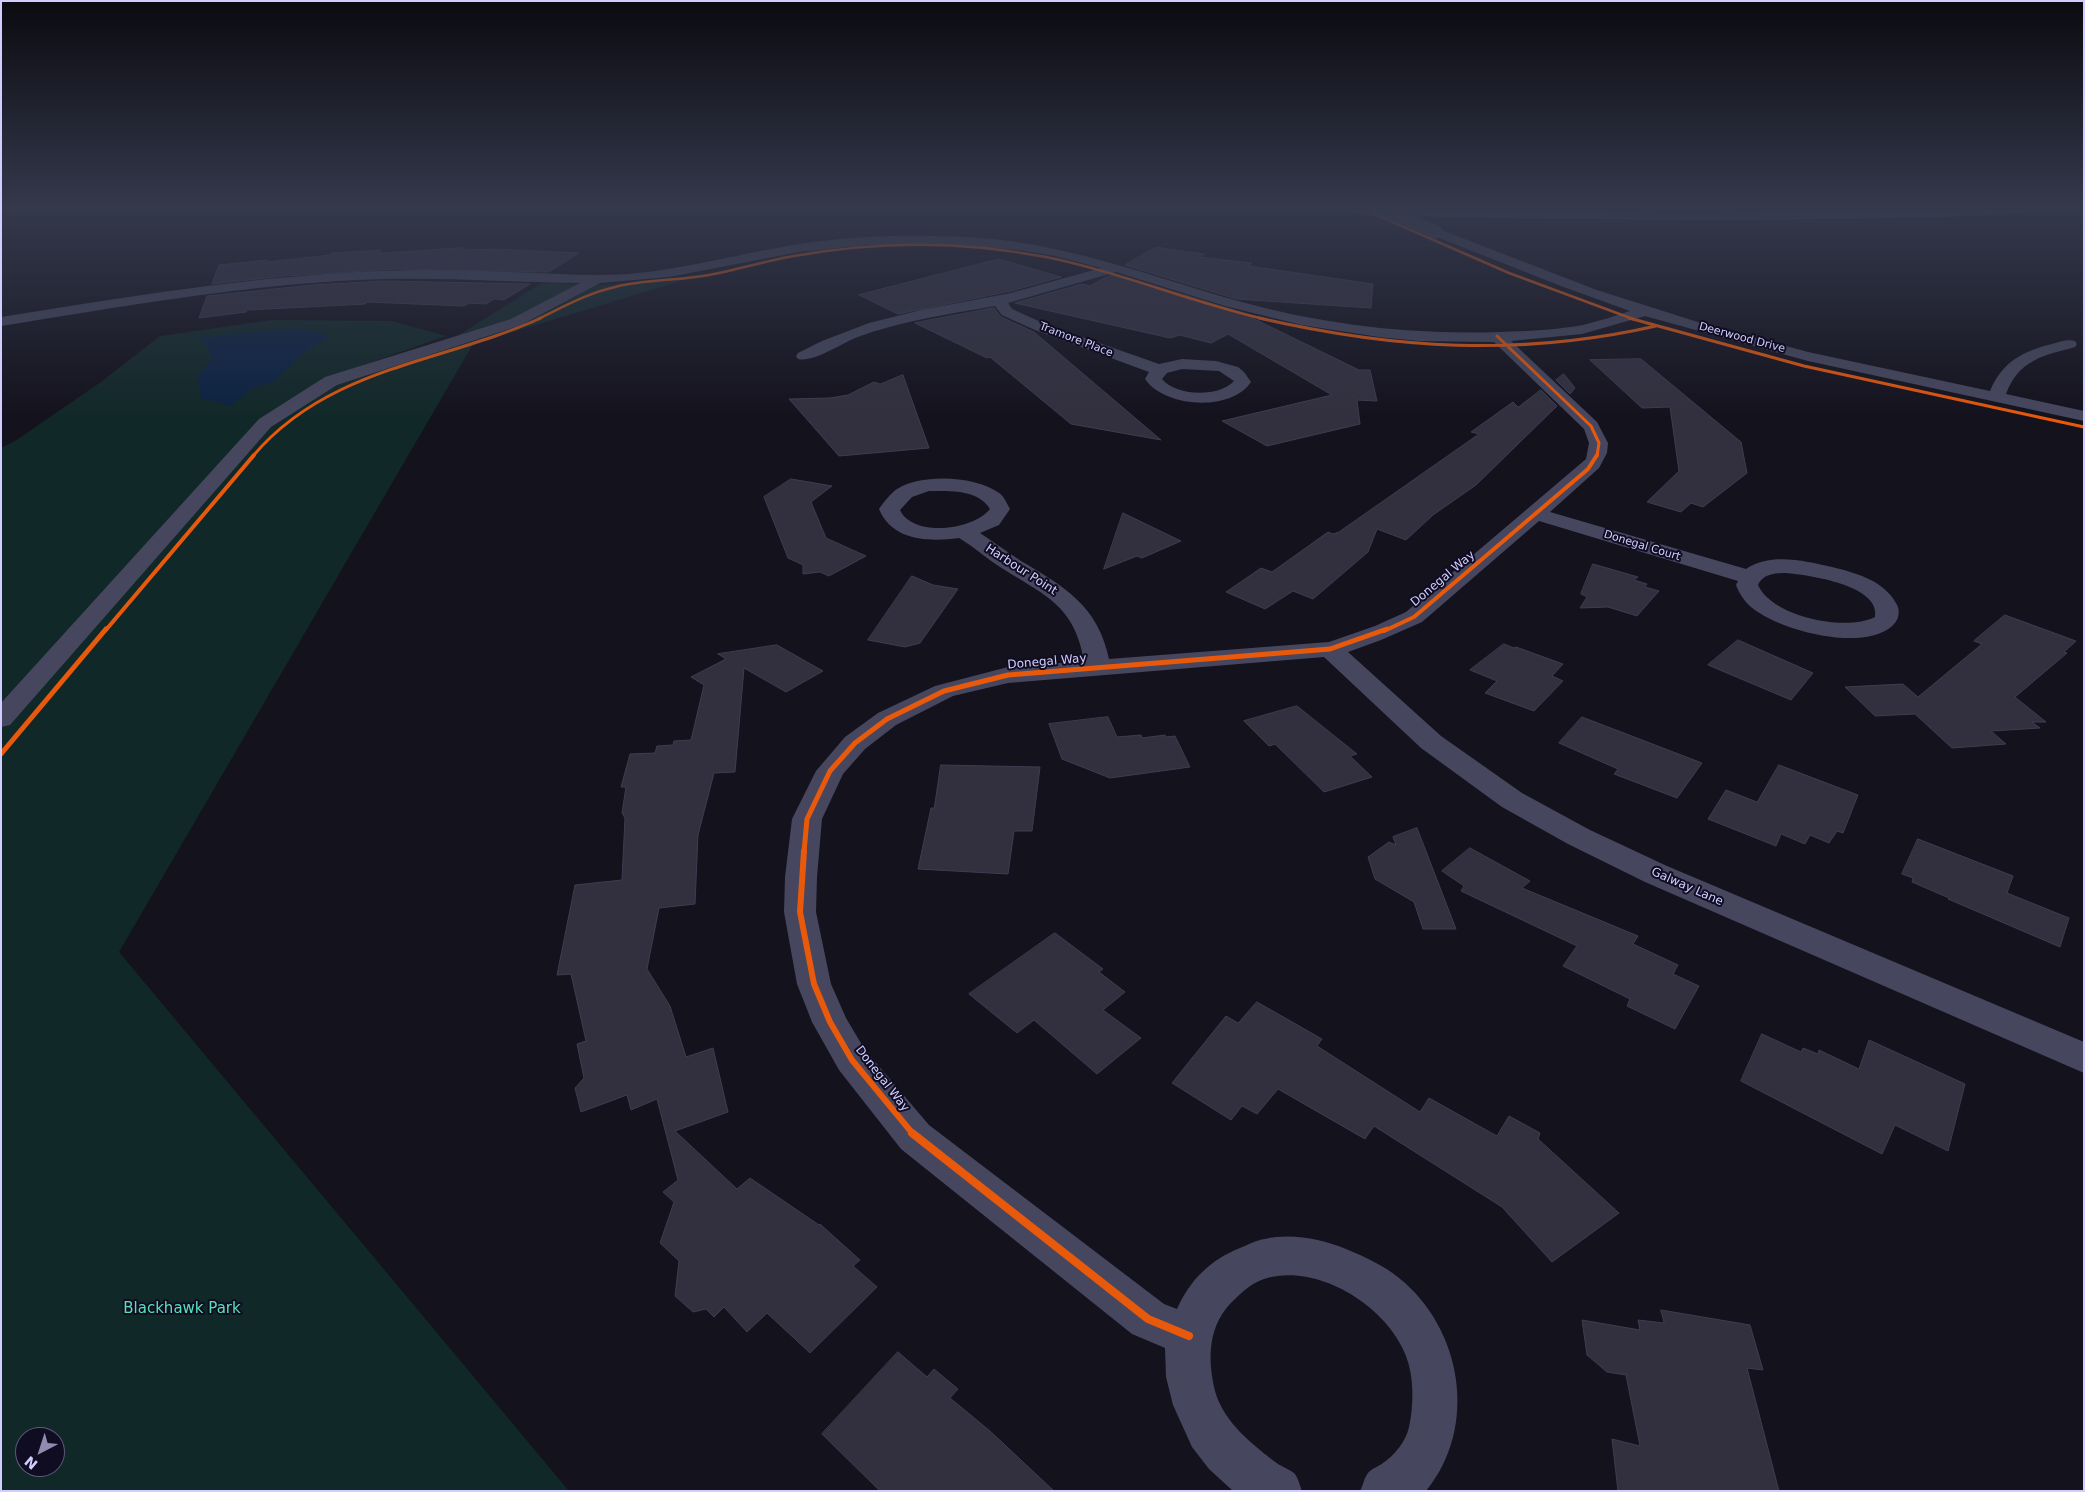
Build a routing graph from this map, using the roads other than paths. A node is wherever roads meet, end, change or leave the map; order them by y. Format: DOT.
graph roads {
  1 [pos="309,280"];
  2 [pos="568,280"];
  3 [pos="583,280"];
  4 [pos="597,280"];
  5 [pos="1074,280"];
  6 [pos="1155,280"];
  7 [pos="1559,280"];
  8 [pos="998,300"];
  9 [pos="1646,311"];
  10 [pos="1,322"];
  11 [pos="1497,336"];
  12 [pos="2069,344"];
  13 [pos="804,356"];
  14 [pos="1160,370"];
  15 [pos="1996,397"];
  16 [pos="2084,416"];
  17 [pos="1536,514"];
  18 [pos="963,532"];
  19 [pos="1749,577"];
  20 [pos="1330,649"];
  21 [pos="1098,667"];
  22 [pos="1,719"];
  23 [pos="2084,1058"];
  24 [pos="1189,1336"];
  25 [pos="1278,1491"];
  26 [pos="1385,1491"];
  1 -- 10 [label="street"];
  2 -- 3 [label="street"];
  4 -- 22 [label="street"];
  5 -- 8 [label="street"];
  6 -- 11 [label="street"];
  7 -- 9 [label="street, Deerwood Drive, bridge"];
  8 -- 13 [label="street"];
  8 -- 14 [label="street, Tramore Place"];
  9 -- 11 [label="street"];
  9 -- 15 [label="street, Deerwood Drive"];
  11 -- 17 [label="street, Donegal Way"];
  12 -- 15 [label="street"];
  15 -- 16 [label="street, Deerwood Drive"];
  17 -- 19 [label="street, Donegal Court"];
  17 -- 20 [label="street, Donegal Way"];
  18 -- 18 [label="street, Harbour Point"];
  18 -- 21 [label="street, Harbour Point"];
  19 -- 19 [label="street"];
  20 -- 21 [label="street, Donegal Way"];
  20 -- 23 [label="street, Galway Lane"];
  21 -- 24 [label="street, Donegal Way"];
  24 -- 25 [label="street"];
  24 -- 26 [label="street"];
}
